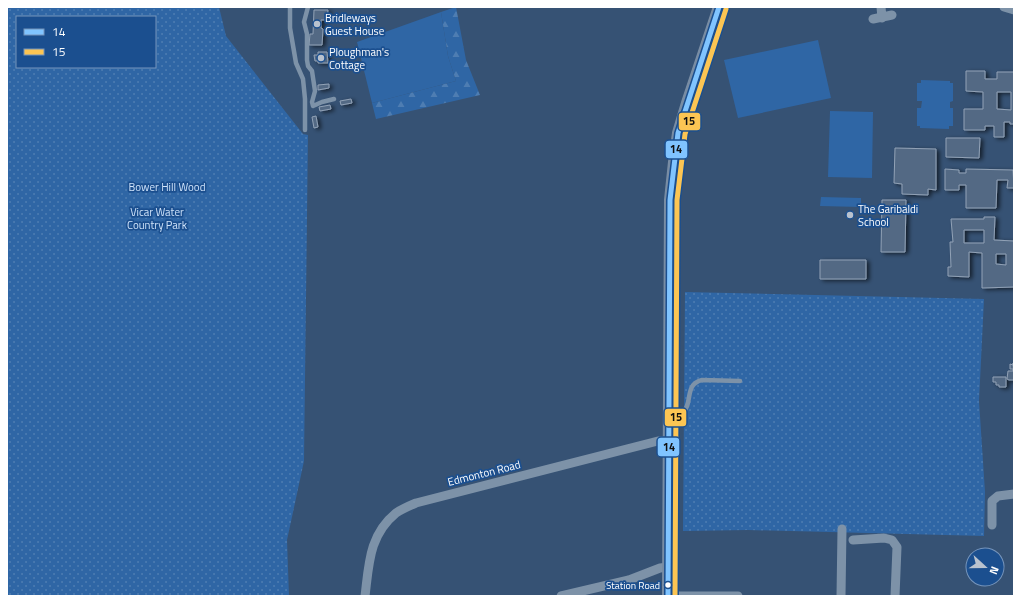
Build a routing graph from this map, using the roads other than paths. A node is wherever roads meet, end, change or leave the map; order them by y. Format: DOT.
graph roads {
  1 [pos="290,7"];
  2 [pos="308,7"];
  3 [pos="719,7"];
  4 [pos="881,7"];
  5 [pos="1004,7"];
  6 [pos="1014,10"];
  7 [pos="892,15"];
  8 [pos="882,18"];
  9 [pos="873,19"];
  10 [pos="334,98"];
  11 [pos="305,130"];
  12 [pos="740,381"];
  13 [pos="669,413"];
  14 [pos="668,441"];
  15 [pos="1014,494"];
  16 [pos="992,525"];
  17 [pos="842,529"];
  18 [pos="853,540"];
  19 [pos="668,567"];
  20 [pos="365,596"];
  21 [pos="561,596"];
  22 [pos="668,596"];
  23 [pos="738,596"];
  24 [pos="841,596"];
  25 [pos="895,596"];
  1 -- 11 [label="lane"];
  2 -- 10 [label="lane"];
  3 -- 13 [label="main road"];
  4 -- 8 [label="street"];
  5 -- 6 [label="street"];
  7 -- 8 [label="street"];
  8 -- 9 [label="street"];
  12 -- 13 [label="lane"];
  13 -- 14 [label="main road"];
  14 -- 19 [label="main road"];
  14 -- 20 [label="street, Edmonton Road"];
  15 -- 16 [label="street"];
  17 -- 24 [label="street"];
  18 -- 25 [label="street"];
  19 -- 21 [label="street"];
  19 -- 22 [label="main road"];
  22 -- 23 [label="street"];
}
